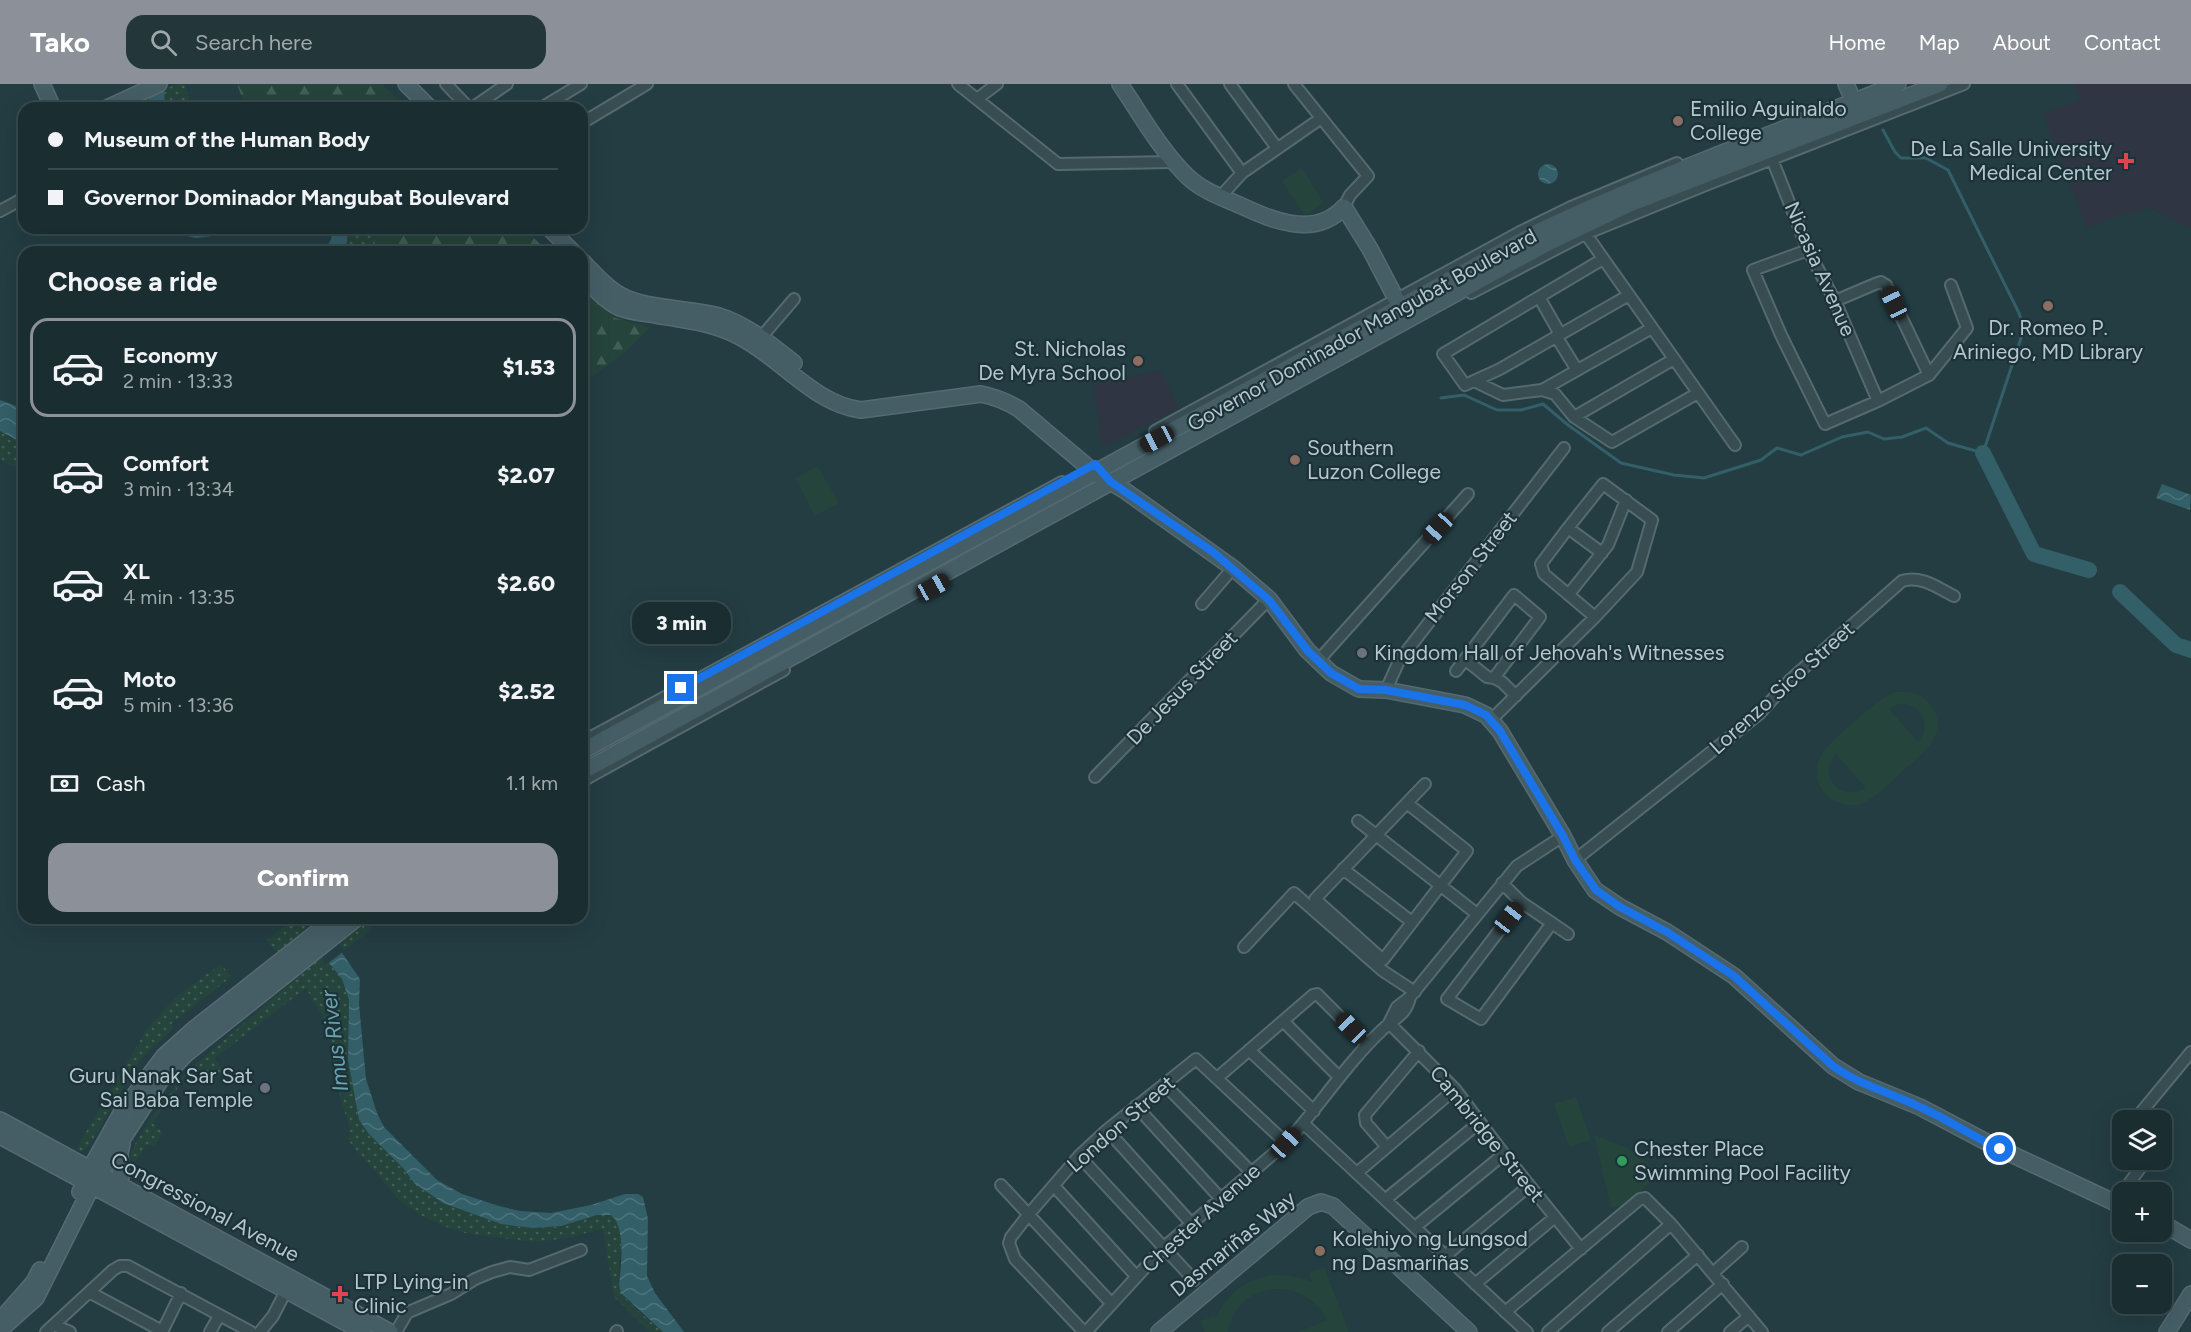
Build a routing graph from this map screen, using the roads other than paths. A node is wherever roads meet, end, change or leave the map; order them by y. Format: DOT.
graph roads {
  1 [pos="32,84"];
  2 [pos="42,84"];
  3 [pos="159,84"];
  4 [pos="393,84"];
  5 [pos="406,84"];
  6 [pos="446,84"];
  7 [pos="507,84"];
  8 [pos="581,84"];
  9 [pos="958,84"];
  10 [pos="997,84"];
  11 [pos="1120,84"];
  12 [pos="1177,84"];
  13 [pos="1230,84"];
  14 [pos="1294,84"];
  15 [pos="1878,84"];
  16 [pos="1898,84"];
  17 [pos="1940,84"];
  18 [pos="1964,84"];
  19 [pos="644,85"];
  20 [pos="977,99"];
  21 [pos="41,102"];
  22 [pos="50,102"];
  23 [pos="120,102"];
  24 [pos="411,102"];
  25 [pos="424,102"];
  26 [pos="464,102"];
  27 [pos="479,102"];
  28 [pos="551,102"];
  29 [pos="1855,104"];
  30 [pos="588,119"];
  31 [pos="1320,119"];
  32 [pos="1277,148"];
  33 [pos="1768,149"];
  34 [pos="1173,162"];
  35 [pos="1242,173"];
  36 [pos="1220,197"];
  37 [pos="1628,199"];
  38 [pos="18,201"];
  39 [pos="1342,209"];
  40 [pos="0,211"];
  41 [pos="1555,226"];
  42 [pos="1583,230"];
  43 [pos="542,234"];
  44 [pos="555,234"];
  45 [pos="553,246"];
  46 [pos="567,246"];
  47 [pos="1808,250"];
  48 [pos="1603,259"];
  49 [pos="588,267"];
  50 [pos="588,281"];
  51 [pos="1951,285"];
  52 [pos="1629,295"];
  53 [pos="1539,297"];
  54 [pos="794,299"];
  55 [pos="1835,301"];
  56 [pos="1398,307"];
  57 [pos="1652,328"];
  58 [pos="1558,335"];
  59 [pos="757,342"];
  60 [pos="1674,359"];
  61 [pos="1577,370"];
  62 [pos="1929,375"];
  63 [pos="1474,381"];
  64 [pos="1542,390"];
  65 [pos="1698,393"];
  66 [pos="1878,401"];
  67 [pos="1574,417"];
  68 [pos="1735,445"];
  69 [pos="1564,448"];
  70 [pos="1095,468"];
  71 [pos="1114,484"];
  72 [pos="1468,494"];
  73 [pos="1626,500"];
  74 [pos="1568,528"];
  75 [pos="1602,553"];
  76 [pos="922,566"];
  77 [pos="1233,568"];
  78 [pos="930,581"];
  79 [pos="1569,594"];
  80 [pos="1954,596"];
  81 [pos="1269,600"];
  82 [pos="1202,604"];
  83 [pos="1595,617"];
  84 [pos="1466,660"];
  85 [pos="1318,661"];
  86 [pos="1456,671"];
  87 [pos="1494,678"];
  88 [pos="1386,690"];
  89 [pos="1516,696"];
  90 [pos="1491,720"];
  91 [pos="588,739"];
  92 [pos="588,748"];
  93 [pos="588,769"];
  94 [pos="1095,777"];
  95 [pos="588,778"];
  96 [pos="1425,784"];
  97 [pos="1407,803"];
  98 [pos="1358,820"];
  99 [pos="1376,835"];
  100 [pos="1563,836"];
  101 [pos="1575,860"];
  102 [pos="1343,869"];
  103 [pos="1502,883"];
  104 [pos="1440,885"];
  105 [pos="1521,902"];
  106 [pos="1478,914"];
  107 [pos="1412,922"];
  108 [pos="1552,923"];
  109 [pos="329,924"];
  110 [pos="348,924"];
  111 [pos="1568,934"];
  112 [pos="1244,947"];
  113 [pos="287,965"];
  114 [pos="1412,994"];
  115 [pos="1283,1021"];
  116 [pos="1389,1023"];
  117 [pos="1367,1044"];
  118 [pos="1249,1050"];
  119 [pos="1419,1051"];
  120 [pos="2191,1052"];
  121 [pos="1339,1077"];
  122 [pos="1217,1078"];
  123 [pos="1164,1084"];
  124 [pos="1455,1089"];
  125 [pos="1136,1106"];
  126 [pos="2143,1110"];
  127 [pos="1314,1111"];
  128 [pos="0,1120"];
  129 [pos="1480,1122"];
  130 [pos="1304,1124"];
  131 [pos="1107,1130"];
  132 [pos="0,1136"];
  133 [pos="124,1137"];
  134 [pos="1286,1143"];
  135 [pos="1387,1148"];
  136 [pos="1504,1154"];
  137 [pos="1079,1156"];
  138 [pos="1358,1172"];
  139 [pos="1252,1173"];
  140 [pos="92,1178"];
  141 [pos="1001,1185"];
  142 [pos="120,1186"];
  143 [pos="1054,1186"];
  144 [pos="1530,1186"];
  145 [pos="1221,1199"];
  146 [pos="1386,1199"];
  147 [pos="2112,1201"];
  148 [pos="1029,1214"];
  149 [pos="1555,1217"];
  150 [pos="1191,1223"];
  151 [pos="1671,1224"];
  152 [pos="1415,1227"];
  153 [pos="2172,1229"];
  154 [pos="2191,1240"];
  155 [pos="1164,1247"];
  156 [pos="1742,1247"];
  157 [pos="1581,1249"];
  158 [pos="581,1250"];
  159 [pos="1698,1255"];
  160 [pos="1445,1256"];
  161 [pos="1713,1273"];
  162 [pos="1136,1276"];
  163 [pos="1194,1280"];
  164 [pos="287,1283"];
  165 [pos="1475,1284"];
  166 [pos="1723,1284"];
  167 [pos="89,1292"];
  168 [pos="181,1293"];
  169 [pos="2191,1294"];
  170 [pos="1112,1303"];
  171 [pos="1505,1312"];
  172 [pos="219,1316"];
  173 [pos="1749,1316"];
  174 [pos="0,1319"];
  175 [pos="50,1328"];
  176 [pos="263,1328"];
  177 [pos="0,1330"];
  178 [pos="70,1332"];
  179 [pos="162,1332"];
  180 [pos="210,1332"];
  181 [pos="251,1332"];
  182 [pos="363,1332"];
  183 [pos="390,1332"];
  184 [pos="396,1332"];
  185 [pos="1085,1332"];
  186 [pos="1159,1332"];
  187 [pos="1469,1332"];
  188 [pos="1527,1332"];
  189 [pos="1548,1332"];
  190 [pos="1608,1332"];
  191 [pos="1668,1332"];
  192 [pos="1730,1332"];
  193 [pos="1762,1332"];
  194 [pos="2168,1332"];
  1 -- 21 [label="main road"];
  2 -- 22 [label="main road"];
  3 -- 23 [label="main road"];
  4 -- 24 [label="main road"];
  5 -- 25 [label="main road"];
  6 -- 26 [label="street"];
  7 -- 27 [label="street"];
  8 -- 28 [label="street"];
  9 -- 20 [label="street"];
  10 -- 20 [label="street"];
  11 -- 34 [label="main road"];
  12 -- 35 [label="street"];
  13 -- 32 [label="street"];
  14 -- 31 [label="street"];
  15 -- 29 [label="street, Governor Dominador Mangubat Boulevard"];
  16 -- 29 [label="main road, Governor Dominador Mangubat Boulevard"];
  17 -- 29 [label="main road, Governor Dominador Mangubat Boulevard"];
  18 -- 29 [label="street, Governor Dominador Mangubat Boulevard"];
  19 -- 30 [label="street"];
  20 -- 34 [label="street"];
  29 -- 33 [label="main road, Governor Dominador Mangubat Boulevard"];
  29 -- 33 [label="street, Governor Dominador Mangubat Boulevard"];
  29 -- 41 [label="street, Governor Dominador Mangubat Boulevard"];
  31 -- 32 [label="street"];
  31 -- 39 [label="street"];
  32 -- 35 [label="street"];
  33 -- 37 [label="main road, Governor Dominador Mangubat Boulevard"];
  33 -- 42 [label="street, Governor Dominador Mangubat Boulevard"];
  33 -- 47 [label="street, Nicasia Avenue"];
  34 -- 36 [label="main road"];
  35 -- 36 [label="street"];
  36 -- 39 [label="main road"];
  37 -- 41 [label="main road, Governor Dominador Mangubat Boulevard"];
  37 -- 42 [label="main road, Governor Dominador Mangubat Boulevard"];
  38 -- 40 [label="street"];
  39 -- 56 [label="main road"];
  41 -- 42 [label="main road, Governor Dominador Mangubat Boulevard"];
  41 -- 56 [label="main road, Governor Dominador Mangubat Boulevard"];
  41 -- 56 [label="street, Governor Dominador Mangubat Boulevard"];
  42 -- 48 [label="street"];
  42 -- 71 [label="street, Governor Dominador Mangubat Boulevard"];
  43 -- 45 [label="main road"];
  44 -- 46 [label="main road"];
  47 -- 55 [label="street, Nicasia Avenue"];
  47 -- 66 [label="street"];
  48 -- 52 [label="street"];
  48 -- 53 [label="street"];
  49 -- 59 [label="main road"];
  50 -- 59 [label="main road"];
  51 -- 62 [label="street"];
  52 -- 57 [label="street"];
  52 -- 58 [label="street"];
  53 -- 58 [label="street"];
  53 -- 63 [label="street"];
  54 -- 59 [label="street"];
  55 -- 62 [label="street"];
  55 -- 66 [label="street, Nicasia Avenue"];
  56 -- 70 [label="main road, Governor Dominador Mangubat Boulevard"];
  56 -- 71 [label="main road, Governor Dominador Mangubat Boulevard"];
  57 -- 60 [label="street"];
  57 -- 61 [label="street"];
  58 -- 61 [label="street"];
  58 -- 63 [label="street"];
  59 -- 70 [label="main road"];
  60 -- 65 [label="street"];
  60 -- 67 [label="street"];
  61 -- 64 [label="street"];
  62 -- 66 [label="street"];
  63 -- 64 [label="street"];
  64 -- 67 [label="street"];
  65 -- 67 [label="street"];
  65 -- 68 [label="street"];
  69 -- 88 [label="street, Morson Street"];
  70 -- 71 [label="main road"];
  70 -- 76 [label="main road, Governor Dominador Mangubat Boulevard"];
  70 -- 91 [label="street, Governor Dominador Mangubat Boulevard"];
  71 -- 77 [label="main road"];
  71 -- 78 [label="main road, Governor Dominador Mangubat Boulevard"];
  71 -- 95 [label="street, Governor Dominador Mangubat Boulevard"];
  72 -- 85 [label="street"];
  73 -- 74 [label="street"];
  73 -- 75 [label="street"];
  73 -- 83 [label="street"];
  74 -- 75 [label="street"];
  74 -- 79 [label="street"];
  75 -- 79 [label="street"];
  76 -- 78 [label="main road"];
  76 -- 92 [label="main road, Governor Dominador Mangubat Boulevard"];
  77 -- 81 [label="main road"];
  77 -- 82 [label="street"];
  78 -- 93 [label="main road, Governor Dominador Mangubat Boulevard"];
  79 -- 83 [label="street"];
  80 -- 101 [label="street, Lorenzo Sico Street"];
  81 -- 85 [label="main road"];
  81 -- 94 [label="street, De Jesus Street"];
  83 -- 89 [label="street"];
  84 -- 86 [label="street"];
  84 -- 87 [label="street"];
  84 -- 87 [label="street"];
  85 -- 88 [label="main road"];
  87 -- 89 [label="street"];
  88 -- 90 [label="main road"];
  89 -- 90 [label="street"];
  90 -- 100 [label="main road"];
  96 -- 97 [label="street"];
  97 -- 99 [label="street"];
  97 -- 104 [label="street"];
  98 -- 99 [label="street"];
  99 -- 102 [label="street"];
  99 -- 104 [label="street"];
  100 -- 101 [label="main road"];
  100 -- 103 [label="street, Chester Avenue"];
  101 -- 147 [label="main road"];
  102 -- 107 [label="street"];
  102 -- 107 [label="street"];
  103 -- 105 [label="street"];
  103 -- 106 [label="street, Chester Avenue"];
  104 -- 106 [label="street"];
  104 -- 107 [label="street"];
  105 -- 108 [label="street"];
  105 -- 108 [label="street"];
  106 -- 114 [label="street, Chester Avenue"];
  108 -- 111 [label="street"];
  109 -- 113 [label="main road"];
  110 -- 113 [label="main road"];
  112 -- 114 [label="street"];
  113 -- 133 [label="main road"];
  113 -- 140 [label="main road"];
  114 -- 116 [label="street, Chester Avenue"];
  115 -- 117 [label="street"];
  115 -- 118 [label="street"];
  115 -- 121 [label="street"];
  116 -- 117 [label="street, Chester Avenue"];
  116 -- 119 [label="street, Cambridge Street"];
  117 -- 121 [label="street, Chester Avenue"];
  118 -- 122 [label="street"];
  118 -- 127 [label="street"];
  119 -- 124 [label="street, Cambridge Street"];
  119 -- 135 [label="street"];
  120 -- 126 [label="street"];
  121 -- 127 [label="street, Chester Avenue"];
  122 -- 123 [label="street, London Street"];
  122 -- 134 [label="street"];
  123 -- 125 [label="street, London Street"];
  123 -- 139 [label="street"];
  124 -- 129 [label="street, Cambridge Street"];
  124 -- 135 [label="street"];
  125 -- 131 [label="street, London Street"];
  125 -- 145 [label="street"];
  127 -- 130 [label="street, Chester Avenue"];
  128 -- 140 [label="main road, Congressional Avenue"];
  129 -- 136 [label="street, Cambridge Street"];
  129 -- 146 [label="street"];
  130 -- 134 [label="street, Chester Avenue"];
  130 -- 138 [label="street"];
  131 -- 137 [label="street, London Street"];
  131 -- 150 [label="street"];
  132 -- 140 [label="main road, Congressional Avenue"];
  133 -- 140 [label="main road"];
  133 -- 142 [label="main road"];
  134 -- 139 [label="street, Chester Avenue"];
  135 -- 138 [label="street"];
  136 -- 144 [label="street, Cambridge Street"];
  136 -- 152 [label="street"];
  137 -- 143 [label="street, London Street"];
  137 -- 155 [label="street"];
  138 -- 146 [label="street"];
  139 -- 145 [label="street, Chester Avenue"];
  140 -- 142 [label="main road, Congressional Avenue"];
  140 -- 164 [label="main road, Congressional Avenue"];
  140 -- 174 [label="main road"];
  140 -- 177 [label="main road"];
  141 -- 148 [label="street"];
  142 -- 164 [label="main road, Congressional Avenue"];
  143 -- 148 [label="street, London Street"];
  143 -- 162 [label="street"];
  144 -- 149 [label="street, Cambridge Street"];
  144 -- 160 [label="street"];
  145 -- 150 [label="street, Chester Avenue"];
  146 -- 152 [label="street"];
  148 -- 170 [label="street"];
  148 -- 185 [label="street, London Street"];
  149 -- 157 [label="street, Cambridge Street"];
  149 -- 165 [label="street"];
  150 -- 155 [label="street, Chester Avenue"];
  151 -- 157 [label="street"];
  151 -- 159 [label="street"];
  151 -- 189 [label="street"];
  152 -- 160 [label="street"];
  153 -- 154 [label="main road"];
  155 -- 162 [label="street, Chester Avenue"];
  155 -- 163 [label="street"];
  156 -- 161 [label="street"];
  157 -- 171 [label="street"];
  158 -- 184 [label="street"];
  159 -- 161 [label="street"];
  159 -- 190 [label="street"];
  160 -- 165 [label="street"];
  161 -- 166 [label="street"];
  162 -- 170 [label="street, Chester Avenue"];
  164 -- 176 [label="street"];
  164 -- 182 [label="main road, Congressional Avenue"];
  164 -- 183 [label="main road, Congressional Avenue"];
  165 -- 171 [label="street"];
  166 -- 173 [label="street"];
  166 -- 191 [label="street"];
  167 -- 168 [label="street"];
  167 -- 175 [label="street"];
  167 -- 179 [label="street"];
  168 -- 172 [label="street"];
  168 -- 179 [label="street"];
  169 -- 194 [label="main road"];
  170 -- 185 [label="street, Chester Avenue"];
  171 -- 188 [label="street"];
  172 -- 180 [label="street"];
  172 -- 181 [label="street"];
  173 -- 192 [label="street"];
  173 -- 193 [label="street"];
  175 -- 178 [label="street"];
  186 -- 187 [label="main road, Dasmariñas Way"];
}
